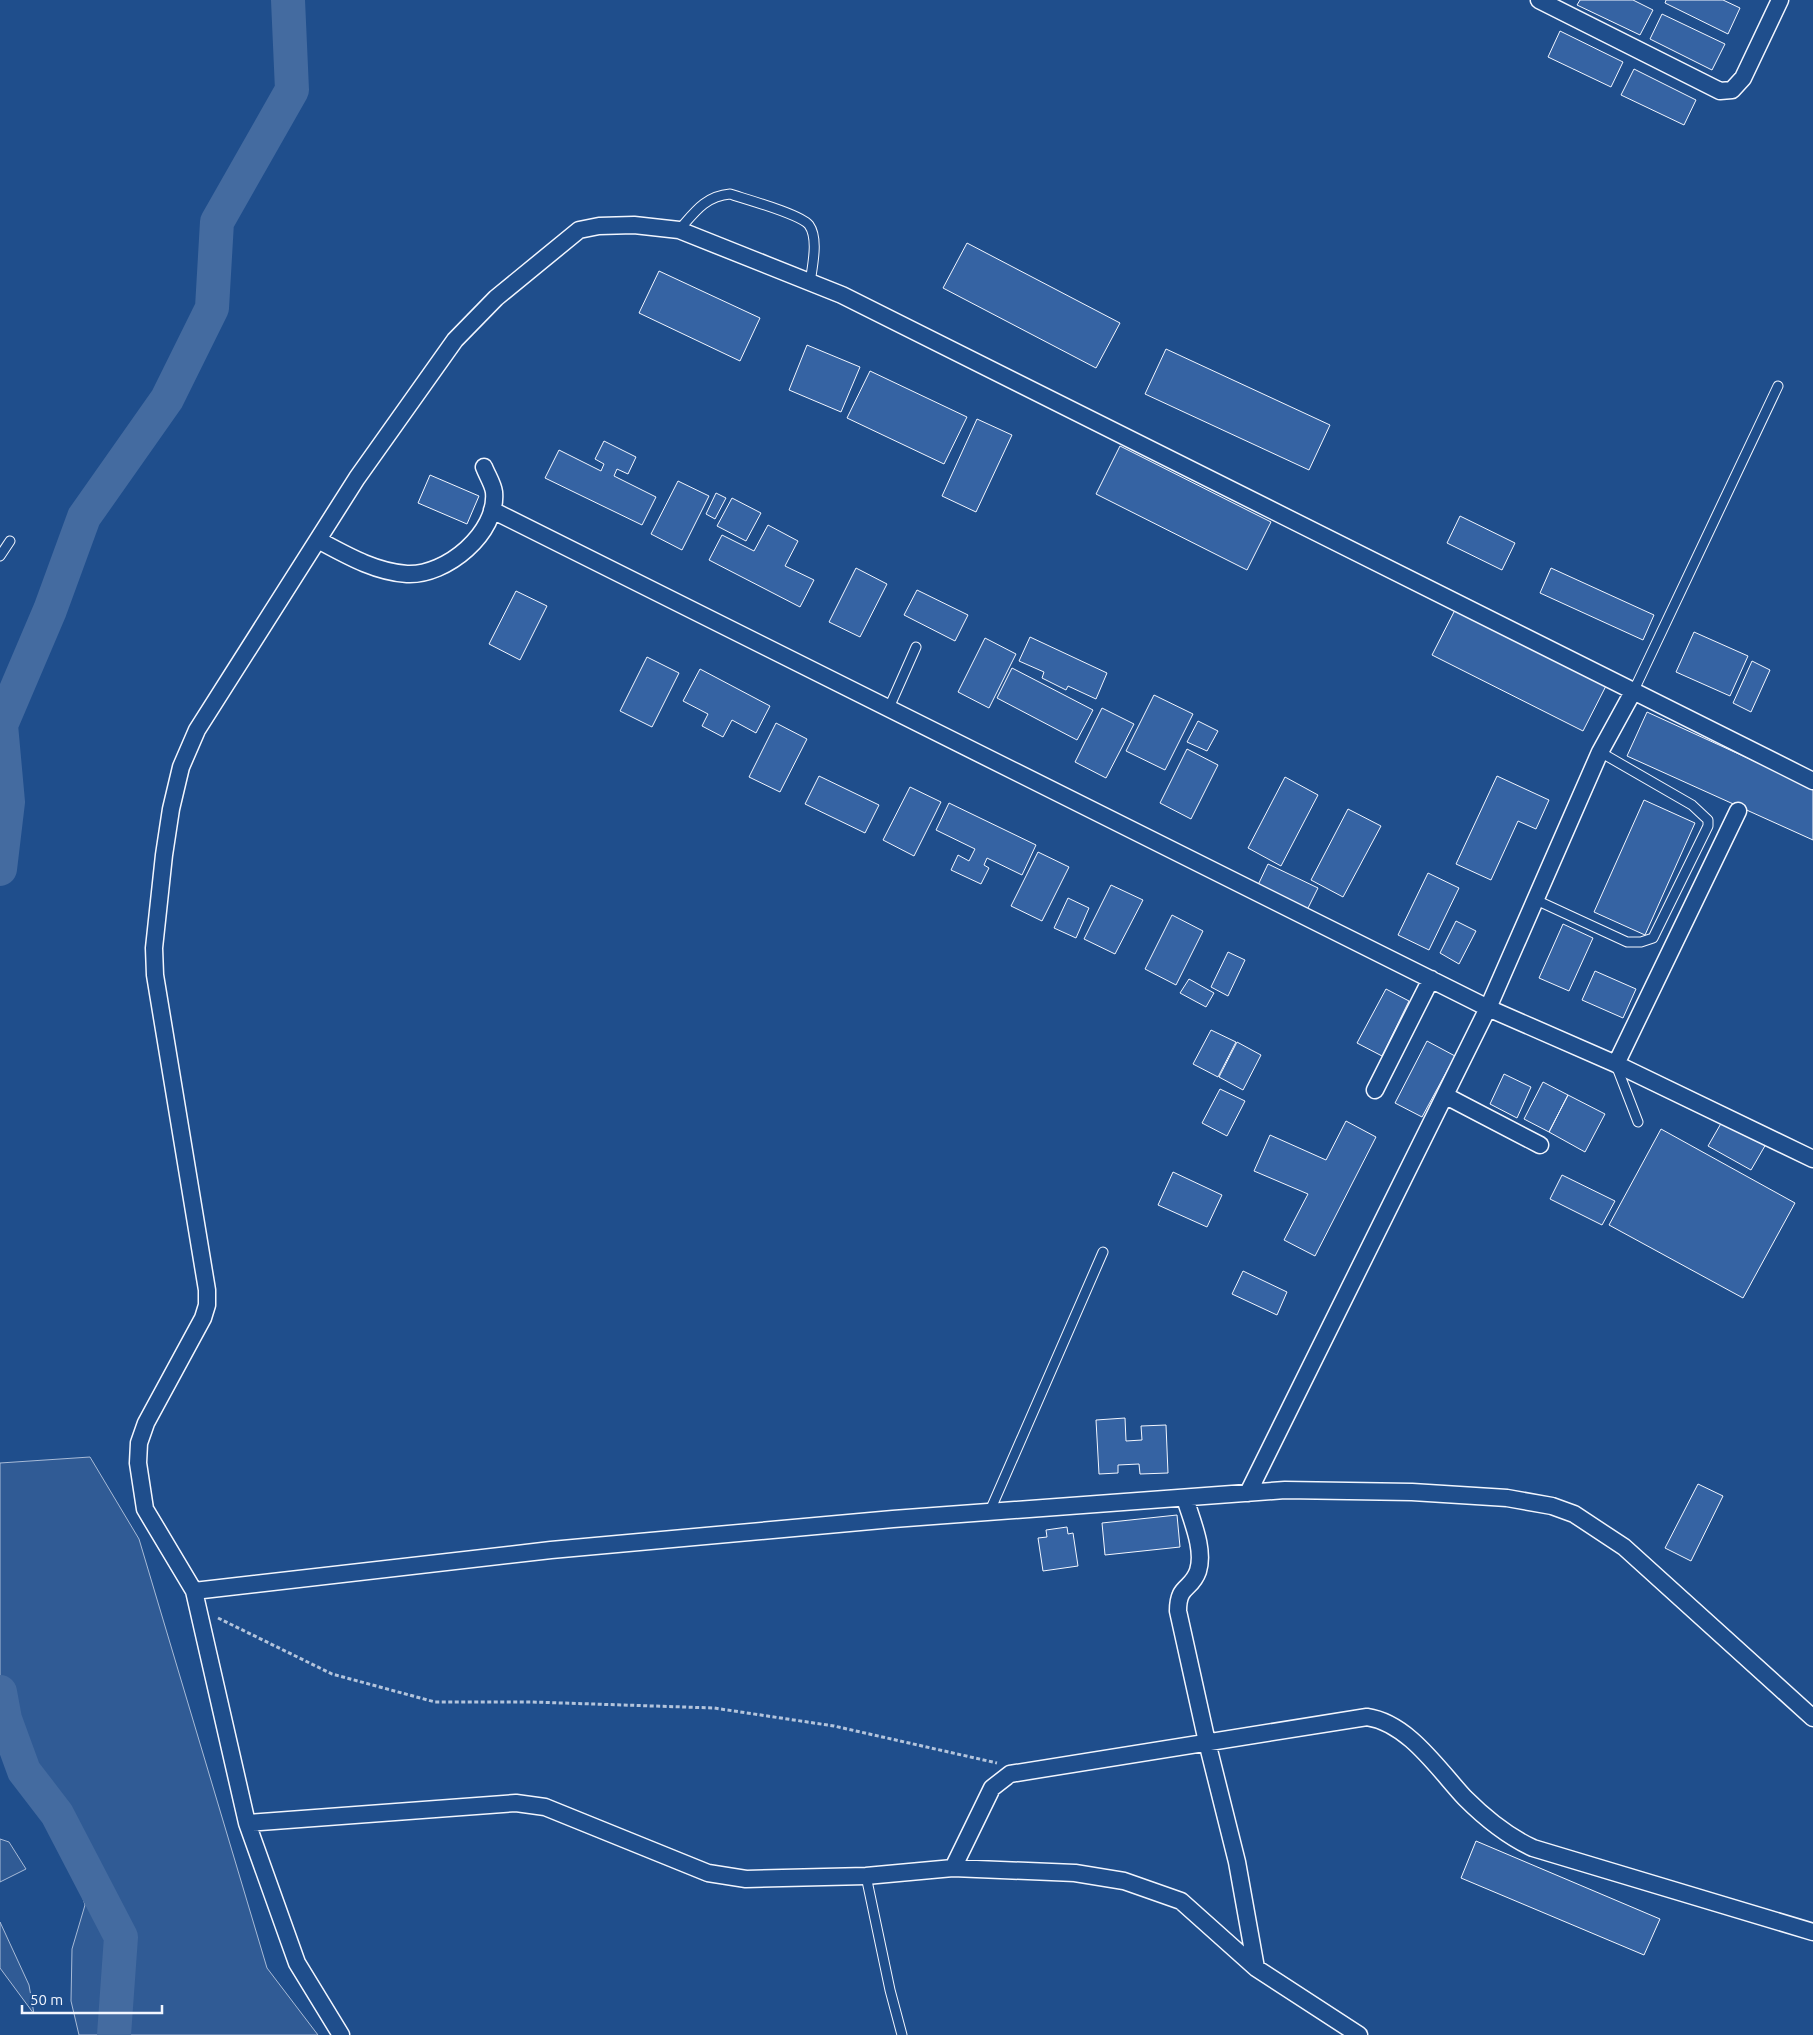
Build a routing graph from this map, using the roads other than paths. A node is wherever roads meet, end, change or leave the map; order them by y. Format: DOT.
graph roads {
  1 [pos="1539,0"];
  2 [pos="1779,0"];
  3 [pos="678,230"];
  4 [pos="810,283"];
  5 [pos="1778,386"];
  6 [pos="484,467"];
  7 [pos="492,510"];
  8 [pos="10,540"];
  9 [pos="318,540"];
  10 [pos="0,556"];
  11 [pos="916,647"];
  12 [pos="1634,690"];
  13 [pos="888,710"];
  14 [pos="1600,752"];
  15 [pos="1813,781"];
  16 [pos="1738,811"];
  17 [pos="1536,900"];
  18 [pos="1431,979"];
  19 [pos="1488,1008"];
  20 [pos="1616,1064"];
  21 [pos="1374,1090"];
  22 [pos="1446,1096"];
  23 [pos="1638,1122"];
  24 [pos="1540,1145"];
  25 [pos="1813,1159"];
  26 [pos="1103,1252"];
  27 [pos="1248,1493"];
  28 [pos="1185,1498"];
  29 [pos="989,1513"];
  30 [pos="194,1591"];
  31 [pos="1813,1718"];
  32 [pos="1207,1742"];
  33 [pos="247,1824"];
  34 [pos="953,1868"];
  35 [pos="866,1876"];
  36 [pos="1813,1932"];
  37 [pos="1256,1968"];
  38 [pos="341,2035"];
  39 [pos="902,2035"];
  40 [pos="1359,2035"];
  1 -- 2 [label="street"];
  3 -- 4 [label="street"];
  3 -- 4 [label="lane"];
  3 -- 9 [label="street"];
  4 -- 12 [label="street"];
  5 -- 12 [label="lane"];
  6 -- 7 [label="street"];
  7 -- 9 [label="street"];
  7 -- 13 [label="street"];
  8 -- 10 [label="lane"];
  9 -- 30 [label="street"];
  11 -- 13 [label="lane"];
  12 -- 14 [label="street"];
  12 -- 15 [label="street"];
  13 -- 18 [label="street"];
  14 -- 17 [label="street"];
  14 -- 17 [label="lane"];
  16 -- 20 [label="street"];
  17 -- 19 [label="street"];
  18 -- 19 [label="street"];
  18 -- 21 [label="street"];
  19 -- 20 [label="street"];
  19 -- 22 [label="street"];
  20 -- 23 [label="lane"];
  20 -- 25 [label="street"];
  22 -- 24 [label="street"];
  22 -- 27 [label="street"];
  26 -- 29 [label="lane"];
  27 -- 28 [label="street"];
  27 -- 31 [label="street"];
  28 -- 29 [label="street"];
  28 -- 32 [label="street"];
  29 -- 30 [label="street"];
  30 -- 33 [label="street"];
  32 -- 34 [label="street"];
  32 -- 36 [label="street"];
  32 -- 37 [label="street"];
  33 -- 35 [label="street"];
  33 -- 38 [label="street"];
  34 -- 35 [label="street"];
  34 -- 37 [label="street"];
  35 -- 39 [label="lane"];
  37 -- 40 [label="street"];
}
